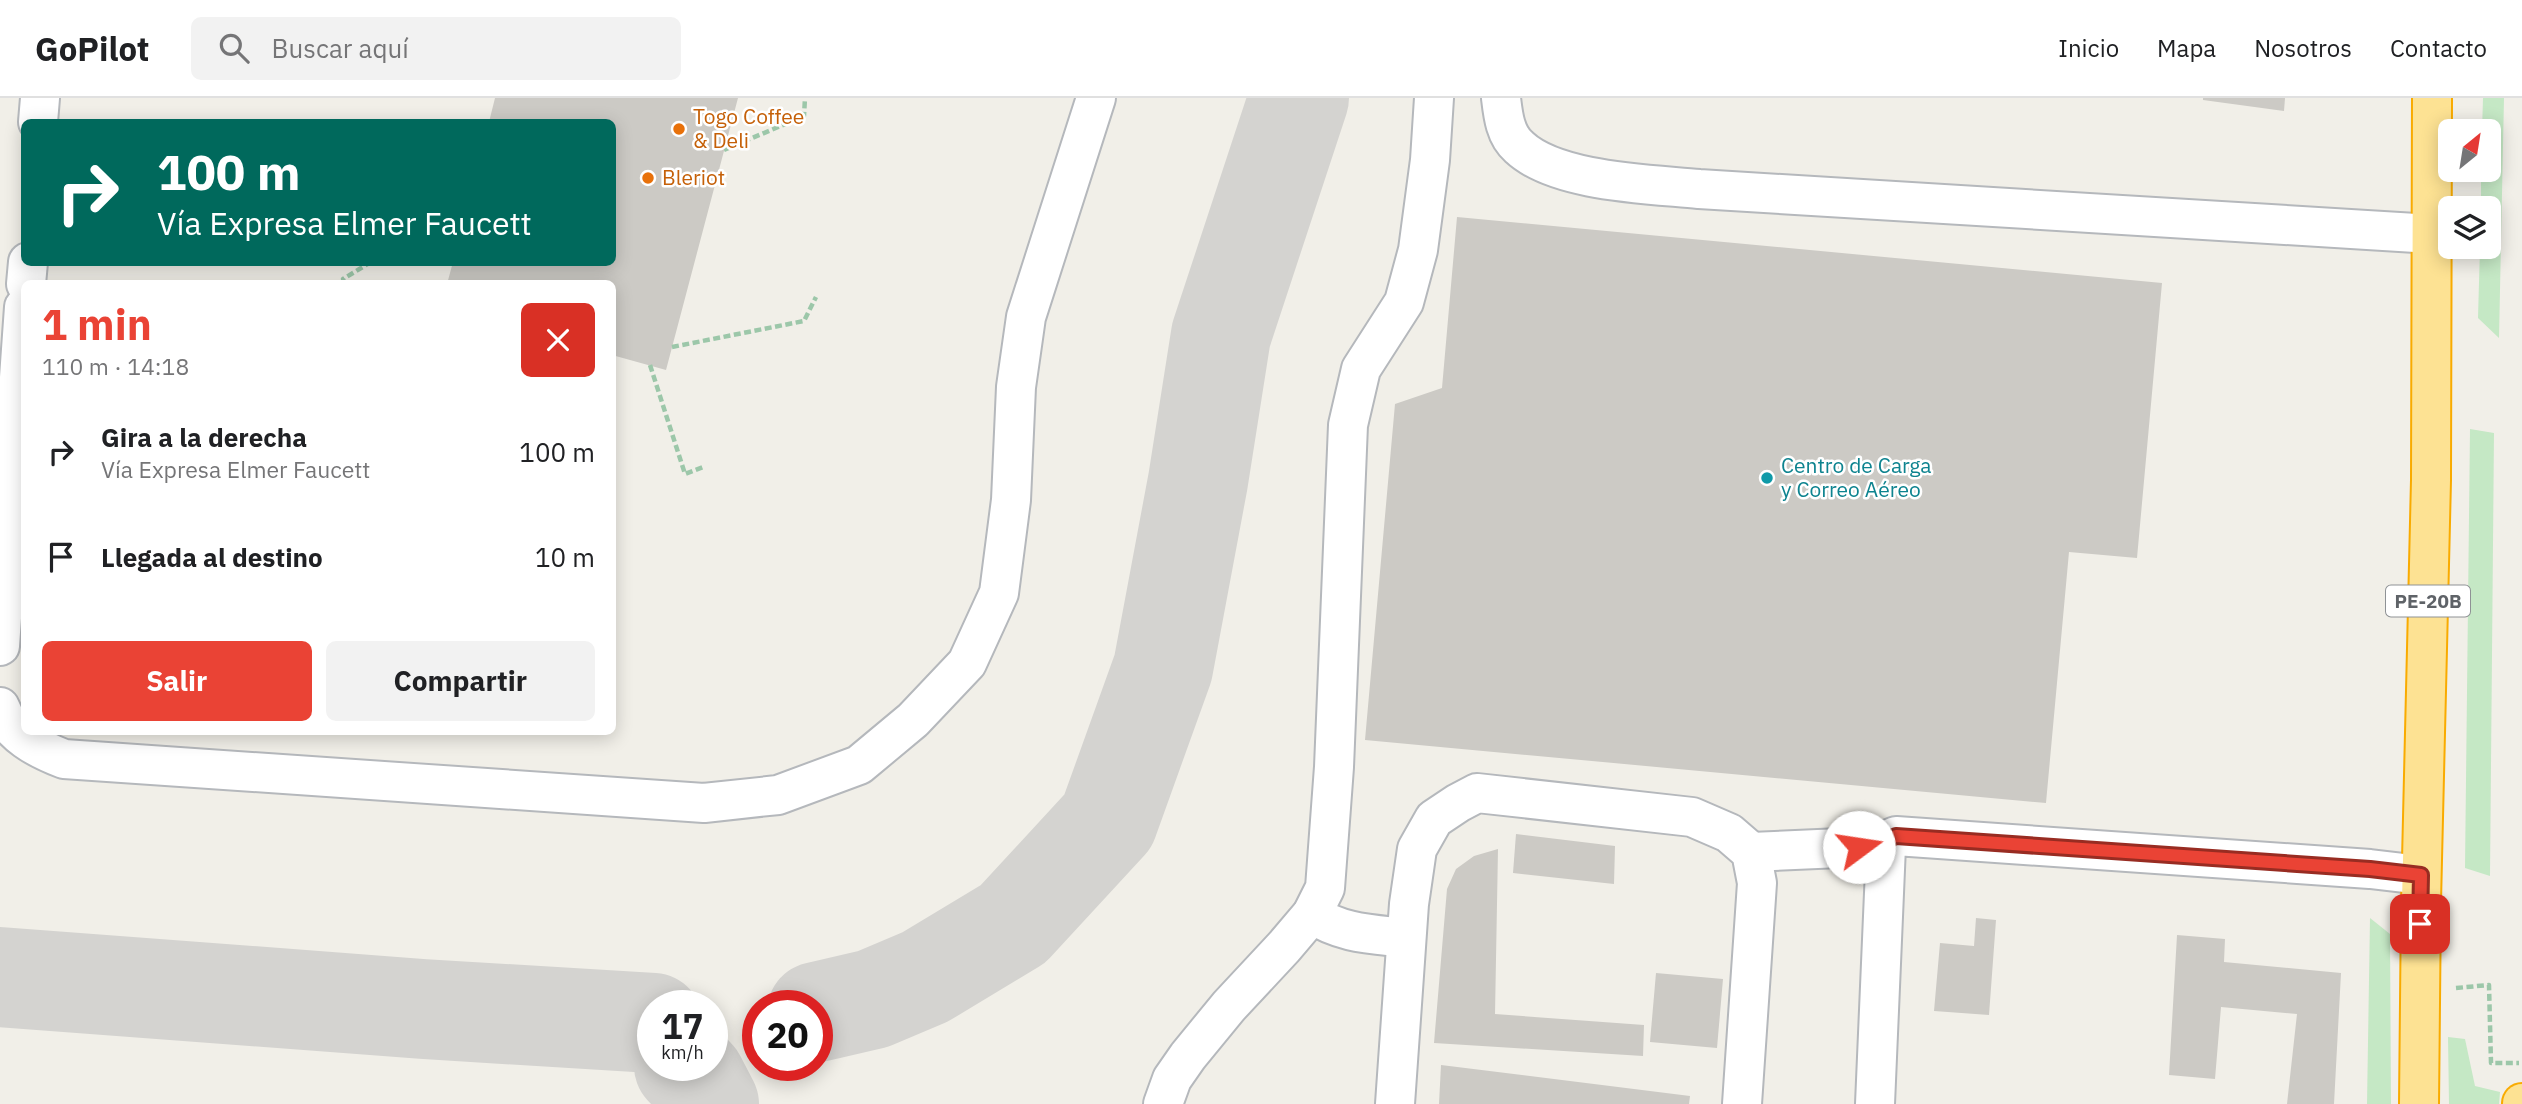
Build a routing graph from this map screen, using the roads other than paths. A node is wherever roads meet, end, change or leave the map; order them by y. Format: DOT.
graph roads {
  1 [pos="40,98"];
  2 [pos="1096,98"];
  3 [pos="1501,98"];
  4 [pos="2432,98"];
  5 [pos="1429,109"];
  6 [pos="38,119"];
  7 [pos="2432,234"];
  8 [pos="21,349"];
  9 [pos="0,646"];
  10 [pos="0,707"];
  11 [pos="1886,846"];
  12 [pos="1751,852"];
  13 [pos="2421,875"];
  14 [pos="1312,914"];
  15 [pos="1406,938"];
  16 [pos="1163,1104"];
  17 [pos="1395,1104"];
  18 [pos="1742,1104"];
  19 [pos="1875,1104"];
  20 [pos="2419,1104"];
  1 -- 6 [label="lane"];
  2 -- 10 [label="lane"];
  3 -- 7 [label="lane"];
  4 -- 7 [label="highway, PE-20B"];
  5 -- 14 [label="lane"];
  7 -- 13 [label="highway, PE-20B"];
  8 -- 9 [label="lane"];
  11 -- 12 [label="lane"];
  11 -- 13 [label="lane"];
  11 -- 19 [label="lane"];
  12 -- 15 [label="lane"];
  12 -- 18 [label="lane"];
  13 -- 20 [label="highway, PE-20B"];
  14 -- 15 [label="lane"];
  14 -- 16 [label="lane"];
  15 -- 17 [label="lane"];
}
